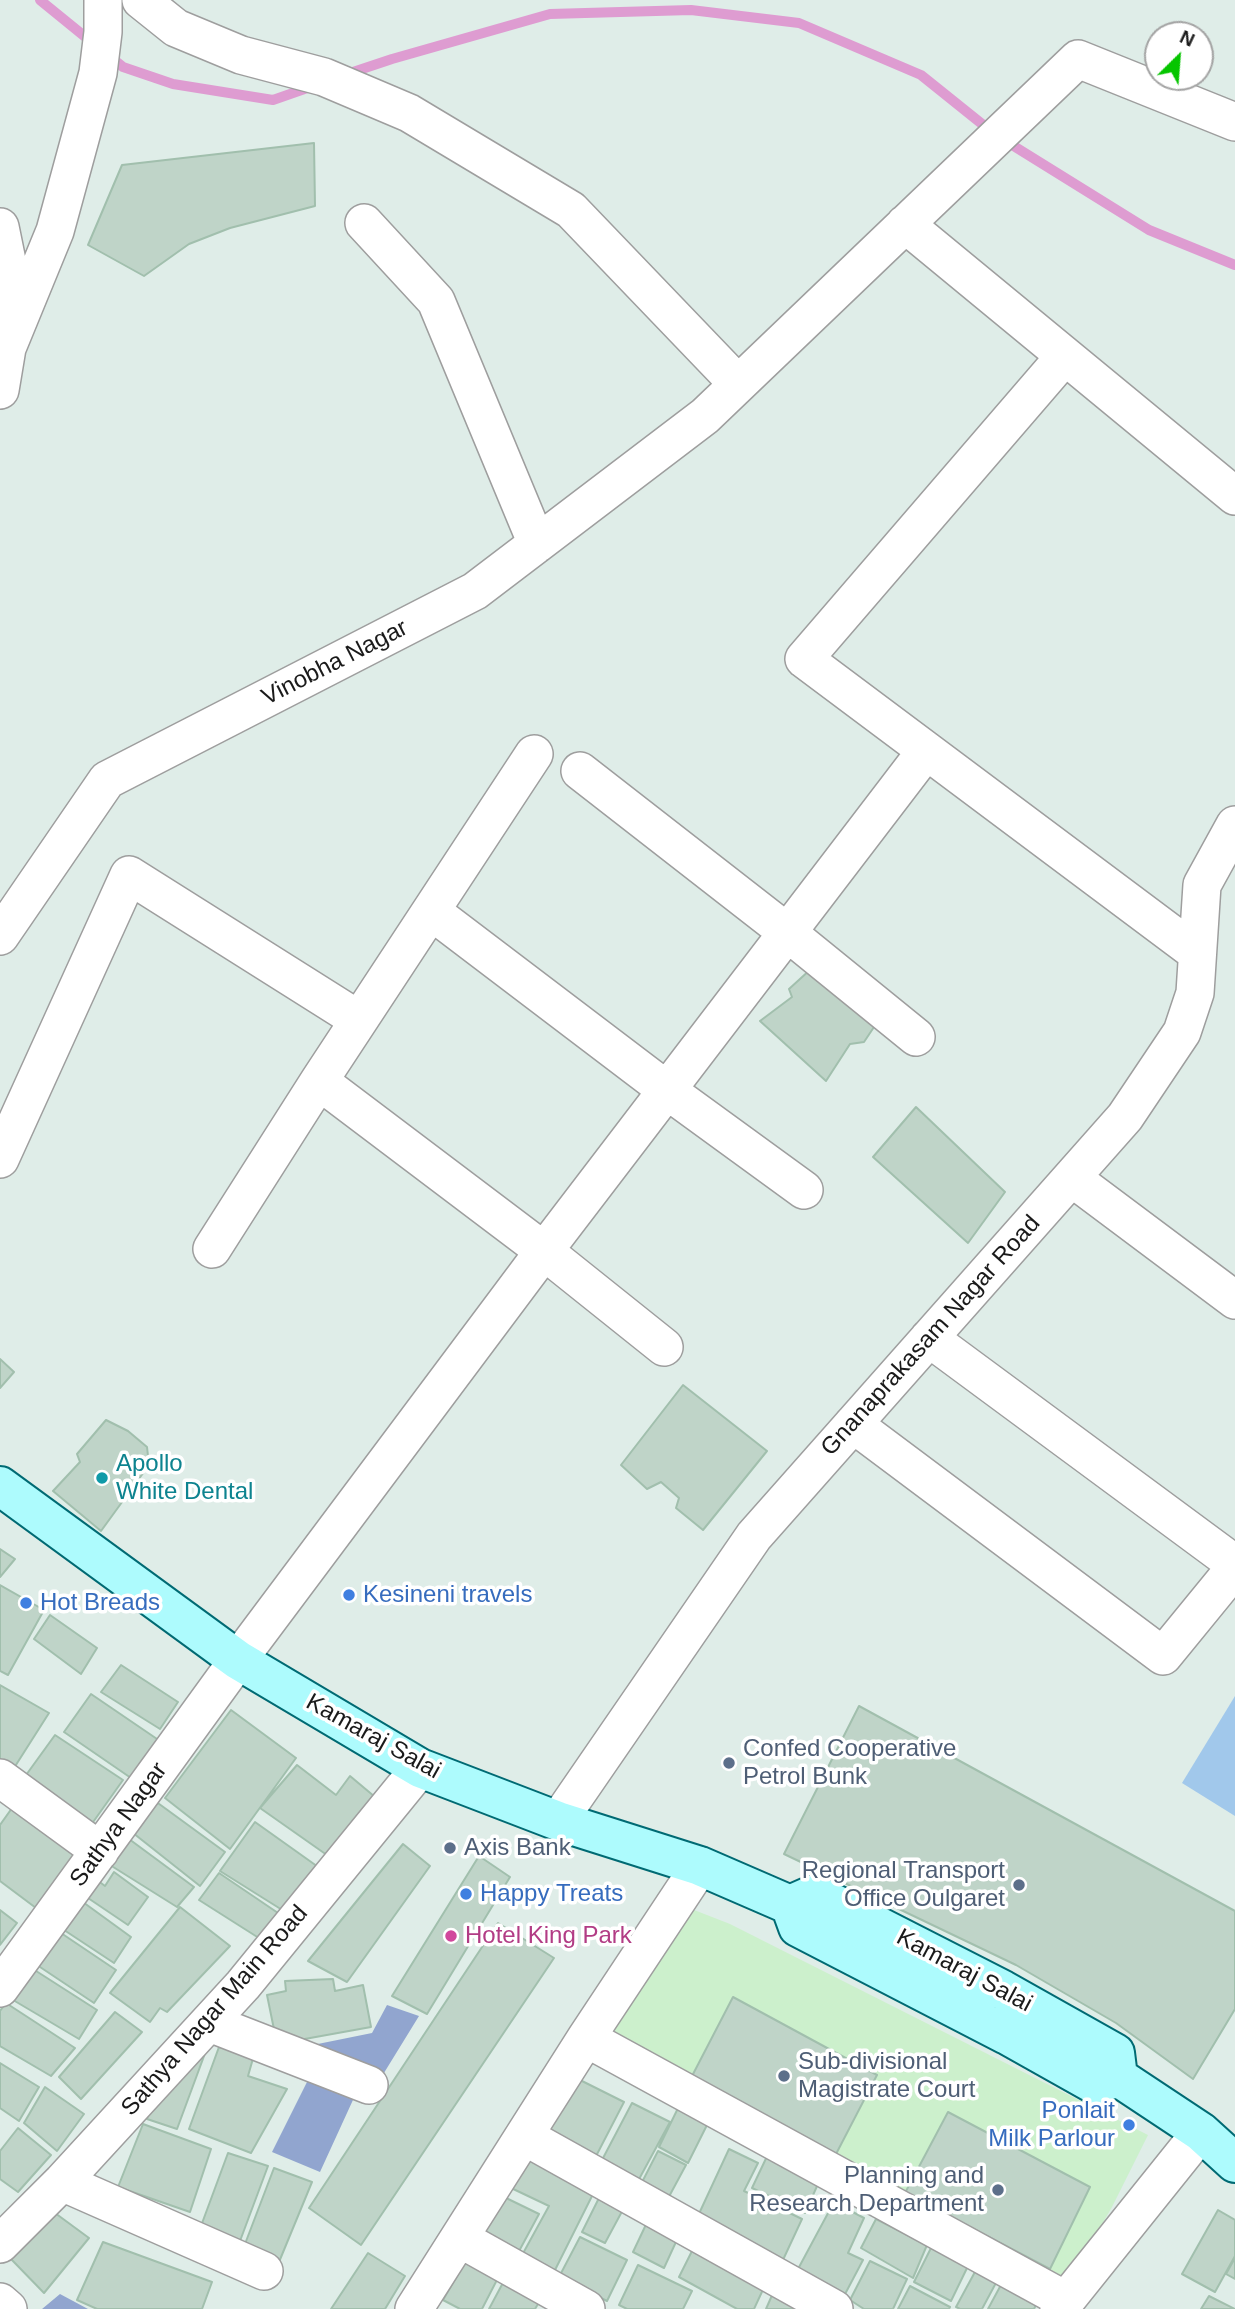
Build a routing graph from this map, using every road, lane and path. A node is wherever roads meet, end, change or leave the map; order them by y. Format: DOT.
graph roads {
  1 [pos="141,0"];
  2 [pos="101,33"];
  3 [pos="1235,122"];
  4 [pos="364,223"];
  5 [pos="905,224"];
  6 [pos="0,228"];
  7 [pos="7,348"];
  8 [pos="1065,356"];
  9 [pos="738,384"];
  10 [pos="0,390"];
  11 [pos="1235,496"];
  12 [pos="537,544"];
  13 [pos="926,751"];
  14 [pos="534,754"];
  15 [pos="580,771"];
  16 [pos="1235,825"];
  17 [pos="431,911"];
  18 [pos="788,933"];
  19 [pos="0,936"];
  20 [pos="1197,953"];
  21 [pos="359,1020"];
  22 [pos="916,1037"];
  23 [pos="318,1081"];
  24 [pos="668,1091"];
  25 [pos="0,1159"];
  26 [pos="1072,1178"];
  27 [pos="804,1190"];
  28 [pos="212,1249"];
  29 [pos="544,1251"];
  30 [pos="1235,1300"];
  31 [pos="929,1338"];
  32 [pos="664,1346"];
  33 [pos="853,1424"];
  34 [pos="0,1486"];
  35 [pos="1235,1566"];
  36 [pos="238,1660"];
  37 [pos="420,1768"];
  38 [pos="0,1778"];
  39 [pos="558,1821"];
  40 [pos="100,1851"];
  41 [pos="701,1866"];
  42 [pos="0,1988"];
  43 [pos="210,2023"];
  44 [pos="586,2038"];
  45 [pos="369,2085"];
  46 [pos="1200,2132"];
  47 [pos="524,2136"];
  48 [pos="1235,2163"];
  49 [pos="62,2182"];
  50 [pos="459,2238"];
  51 [pos="0,2244"];
  52 [pos="264,2271"];
  53 [pos="0,2302"];
  54 [pos="1062,2304"];
  55 [pos="8,2309"];
  56 [pos="414,2309"];
  57 [pos="586,2309"];
  58 [pos="834,2309"];
  1 -- 9 [label="street"];
  2 -- 7 [label="street"];
  3 -- 5 [label="street, Vinobha Nagar"];
  4 -- 12 [label="street"];
  5 -- 8 [label="street"];
  5 -- 9 [label="street, Vinobha Nagar"];
  6 -- 7 [label="street"];
  7 -- 10 [label="street"];
  8 -- 11 [label="street"];
  8 -- 13 [label="street"];
  9 -- 12 [label="street, Vinobha Nagar"];
  12 -- 19 [label="street, Vinobha Nagar"];
  13 -- 18 [label="street, Sathya Nagar"];
  13 -- 20 [label="street"];
  14 -- 17 [label="street"];
  15 -- 18 [label="street"];
  16 -- 20 [label="street, Gnanaprakasam Nagar Road"];
  17 -- 21 [label="street"];
  17 -- 24 [label="street"];
  18 -- 22 [label="street"];
  18 -- 24 [label="street, Sathya Nagar"];
  20 -- 26 [label="street, Gnanaprakasam Nagar Road"];
  21 -- 23 [label="street"];
  21 -- 25 [label="street"];
  23 -- 28 [label="street"];
  23 -- 29 [label="street"];
  24 -- 27 [label="street"];
  24 -- 29 [label="street, Sathya Nagar"];
  26 -- 30 [label="street"];
  26 -- 31 [label="street, Gnanaprakasam Nagar Road"];
  29 -- 32 [label="street"];
  29 -- 36 [label="street, Sathya Nagar"];
  31 -- 33 [label="street, Gnanaprakasam Nagar Road"];
  31 -- 35 [label="street"];
  33 -- 35 [label="street"];
  33 -- 39 [label="street, Gnanaprakasam Nagar Road"];
  34 -- 36 [label="main road, Kamaraj Salai"];
  36 -- 37 [label="main road, Kamaraj Salai"];
  36 -- 40 [label="street, Sathya Nagar"];
  37 -- 39 [label="main road, Kamaraj Salai"];
  37 -- 43 [label="street, Sathya Nagar Main Road"];
  38 -- 40 [label="street"];
  39 -- 41 [label="main road, Kamaraj Salai"];
  40 -- 42 [label="street, Sathya Nagar"];
  41 -- 44 [label="street"];
  41 -- 46 [label="main road, Kamaraj Salai"];
  43 -- 45 [label="street"];
  43 -- 49 [label="street, Sathya Nagar Main Road"];
  44 -- 47 [label="street"];
  44 -- 54 [label="street"];
  46 -- 48 [label="main road, Kamaraj Salai"];
  46 -- 54 [label="street"];
  47 -- 50 [label="street"];
  47 -- 58 [label="street"];
  49 -- 51 [label="street, Sathya Nagar Main Road"];
  49 -- 52 [label="street"];
  50 -- 56 [label="street"];
  50 -- 57 [label="street"];
  53 -- 55 [label="street"];
}
